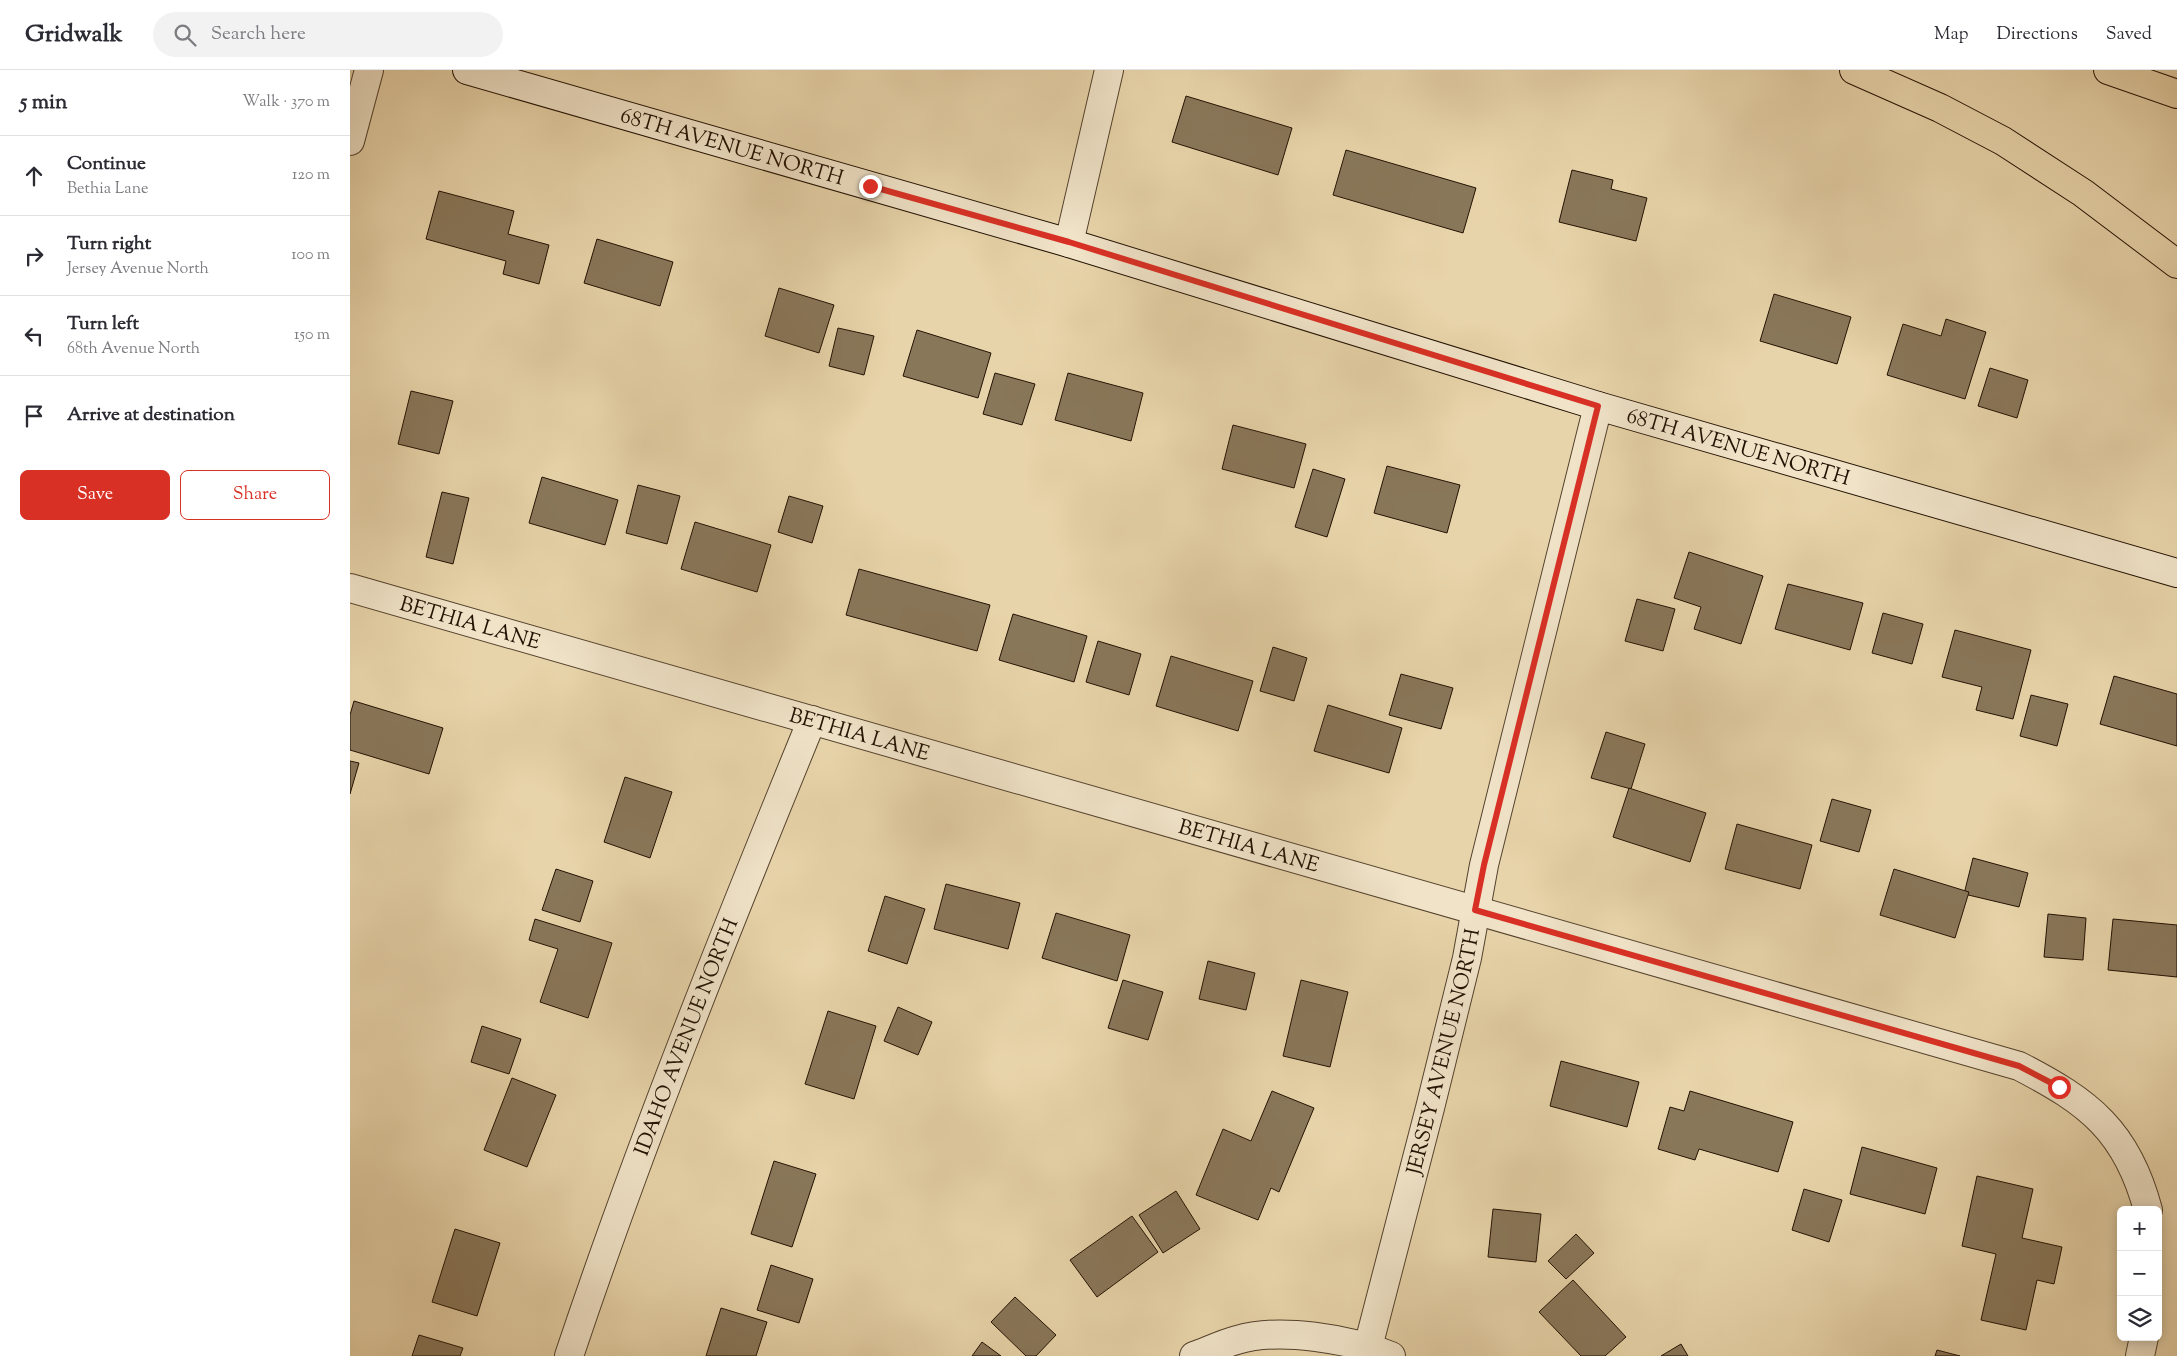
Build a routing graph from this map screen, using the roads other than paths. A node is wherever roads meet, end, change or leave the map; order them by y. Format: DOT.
graph roads {
  1 [pos="369,70"];
  2 [pos="467,70"];
  3 [pos="1109,70"];
  4 [pos="1854,70"];
  5 [pos="2108,70"];
  6 [pos="2177,94"];
  7 [pos="350,140"];
  8 [pos="1069,242"];
  9 [pos="2177,264"];
  10 [pos="1598,406"];
  11 [pos="2177,573"];
  12 [pos="350,588"];
  13 [pos="812,720"];
  14 [pos="1475,910"];
  15 [pos="2147,1206"];
  16 [pos="2143,1341"];
  17 [pos="1379,1351"];
  18 [pos="569,1356"];
  19 [pos="1194,1356"];
  20 [pos="2140,1356"];
  1 -- 7 [label="street"];
  2 -- 8 [label="street, 68TH AVENUE NORTH"];
  3 -- 8 [label="street"];
  4 -- 9 [label="highway"];
  5 -- 6 [label="highway"];
  8 -- 10 [label="street, 68TH AVENUE NORTH"];
  10 -- 11 [label="street, 68TH AVENUE NORTH"];
  10 -- 14 [label="street, JERSEY AVENUE NORTH"];
  12 -- 13 [label="street, BETHIA LANE"];
  13 -- 14 [label="street, BETHIA LANE"];
  13 -- 18 [label="street, IDAHO AVENUE NORTH"];
  14 -- 15 [label="street, BETHIA LANE"];
  14 -- 17 [label="street, JERSEY AVENUE NORTH"];
  16 -- 20 [label="street"];
  17 -- 19 [label="street, JERSEY AVENUE NORTH"];
}
